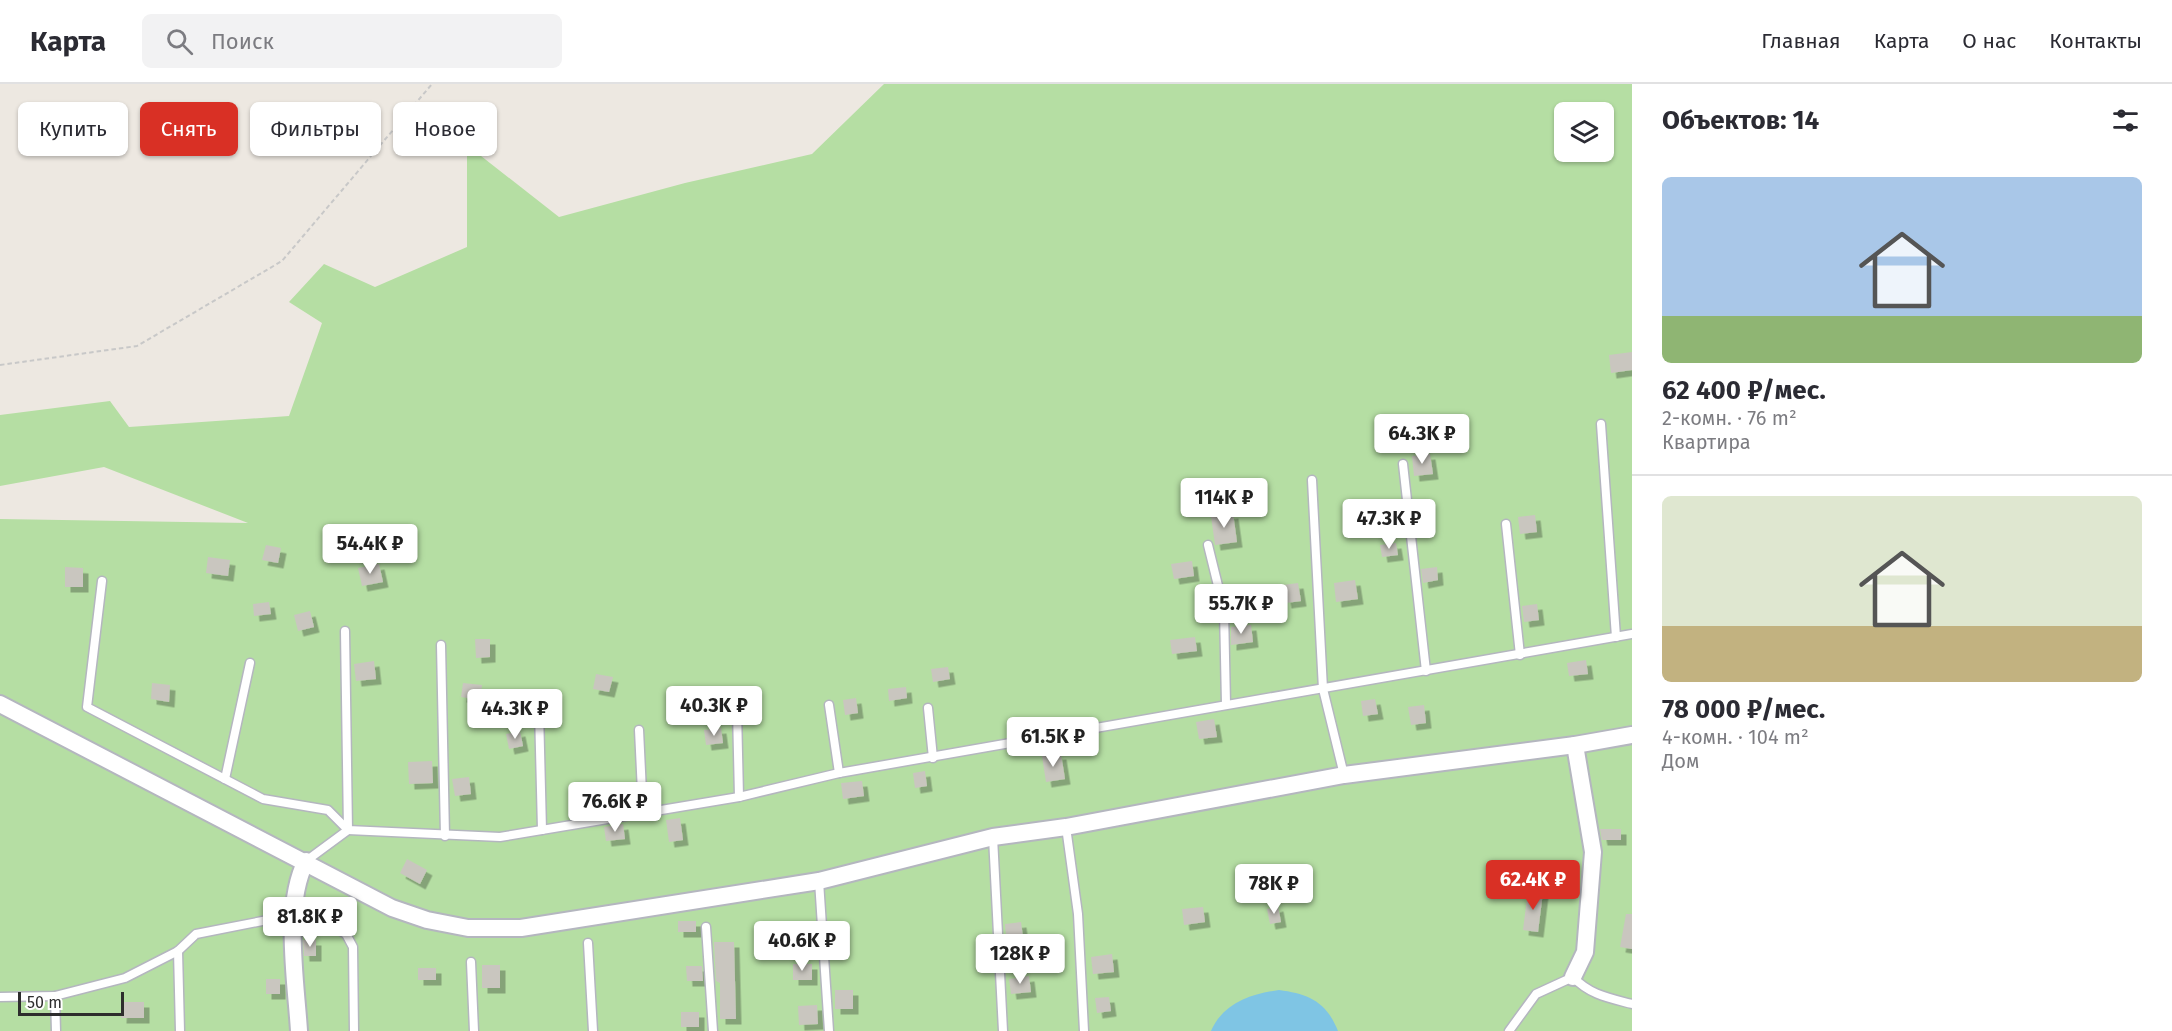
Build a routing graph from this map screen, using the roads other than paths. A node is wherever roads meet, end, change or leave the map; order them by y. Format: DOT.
graph roads {
  1 [pos="1601,424"];
  2 [pos="1402,464"];
  3 [pos="1312,480"];
  4 [pos="1506,525"];
  5 [pos="1208,545"];
  6 [pos="102,581"];
  7 [pos="345,631"];
  8 [pos="1632,634"];
  9 [pos="1616,637"];
  10 [pos="441,645"];
  11 [pos="1520,655"];
  12 [pos="250,663"];
  13 [pos="1426,671"];
  14 [pos="1323,689"];
  15 [pos="0,704"];
  16 [pos="1226,704"];
  17 [pos="829,705"];
  18 [pos="928,708"];
  19 [pos="539,710"];
  20 [pos="737,710"];
  21 [pos="639,730"];
  22 [pos="1632,735"];
  23 [pos="1575,745"];
  24 [pos="933,758"];
  25 [pos="839,773"];
  26 [pos="1344,775"];
  27 [pos="225,779"];
  28 [pos="739,797"];
  29 [pos="643,813"];
  30 [pos="1066,827"];
  31 [pos="348,830"];
  32 [pos="542,830"];
  33 [pos="444,836"];
  34 [pos="993,837"];
  35 [pos="306,861"];
  36 [pos="819,881"];
  37 [pos="293,915"];
  38 [pos="706,927"];
  39 [pos="588,943"];
  40 [pos="178,951"];
  41 [pos="471,962"];
  42 [pos="1573,977"];
  43 [pos="55,996"];
  44 [pos="0,997"];
  45 [pos="1632,1004"];
  46 [pos="56,1031"];
  47 [pos="180,1031"];
  48 [pos="299,1031"];
  49 [pos="354,1031"];
  50 [pos="474,1031"];
  51 [pos="593,1031"];
  52 [pos="713,1031"];
  53 [pos="829,1031"];
  54 [pos="1003,1031"];
  55 [pos="1084,1031"];
  56 [pos="1509,1031"];
  1 -- 9 [label="lane"];
  2 -- 13 [label="lane"];
  3 -- 14 [label="lane"];
  4 -- 11 [label="lane"];
  5 -- 16 [label="lane"];
  6 -- 27 [label="lane"];
  7 -- 31 [label="lane"];
  8 -- 9 [label="lane"];
  9 -- 11 [label="lane"];
  10 -- 33 [label="lane"];
  11 -- 13 [label="lane"];
  12 -- 27 [label="lane"];
  13 -- 14 [label="lane"];
  14 -- 16 [label="lane"];
  14 -- 26 [label="lane"];
  15 -- 35 [label="street"];
  16 -- 24 [label="lane"];
  17 -- 25 [label="lane"];
  18 -- 24 [label="lane"];
  19 -- 32 [label="lane"];
  20 -- 28 [label="lane"];
  21 -- 29 [label="lane"];
  22 -- 23 [label="street"];
  23 -- 26 [label="street"];
  23 -- 42 [label="street"];
  24 -- 25 [label="lane"];
  25 -- 28 [label="lane"];
  26 -- 30 [label="street"];
  27 -- 31 [label="lane"];
  28 -- 29 [label="lane"];
  29 -- 32 [label="lane"];
  30 -- 34 [label="street"];
  30 -- 55 [label="lane"];
  31 -- 33 [label="lane"];
  31 -- 35 [label="lane"];
  32 -- 33 [label="lane"];
  34 -- 36 [label="street"];
  34 -- 54 [label="lane"];
  35 -- 36 [label="street"];
  35 -- 37 [label="street"];
  36 -- 53 [label="lane"];
  37 -- 40 [label="lane"];
  37 -- 48 [label="street"];
  37 -- 49 [label="lane"];
  38 -- 52 [label="lane"];
  39 -- 51 [label="lane"];
  40 -- 43 [label="lane"];
  40 -- 47 [label="lane"];
  41 -- 50 [label="lane"];
  42 -- 45 [label="lane"];
  42 -- 56 [label="lane"];
  43 -- 44 [label="lane"];
  43 -- 46 [label="lane"];
}
